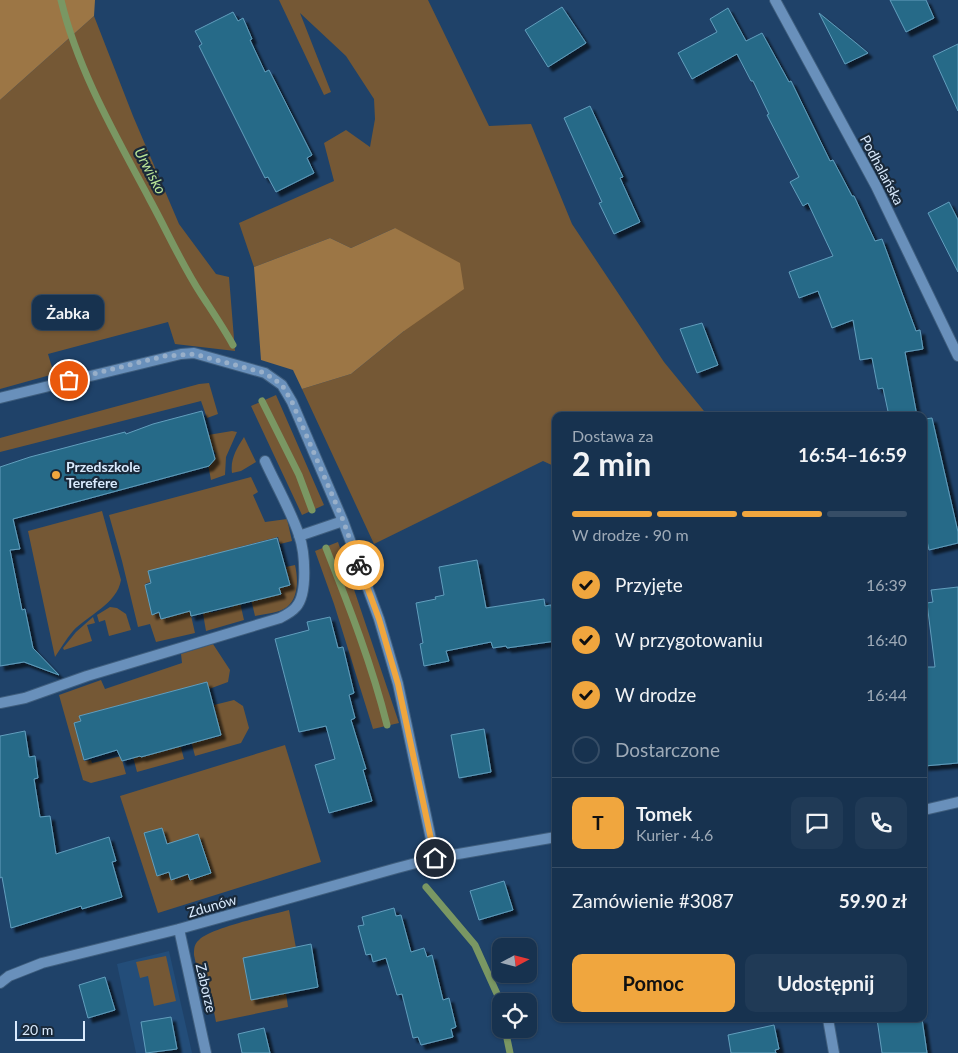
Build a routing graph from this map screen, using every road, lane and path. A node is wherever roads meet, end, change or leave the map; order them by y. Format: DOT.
graph roads {
  1 [pos="775,0"];
  2 [pos="958,356"];
  3 [pos="0,398"];
  4 [pos="265,461"];
  5 [pos="343,520"];
  6 [pos="299,536"];
  7 [pos="0,703"];
  8 [pos="958,802"];
  9 [pos="927,809"];
  10 [pos="552,838"];
  11 [pos="435,858"];
  12 [pos="179,929"];
  13 [pos="0,983"];
  14 [pos="829,1022"];
  15 [pos="206,1053"];
  16 [pos="834,1053"];
  1 -- 2 [label="street, Podhalańska"];
  3 -- 5 [label="street"];
  4 -- 6 [label="street"];
  5 -- 6 [label="street"];
  5 -- 11 [label="street"];
  6 -- 7 [label="street"];
  8 -- 9 [label="street"];
  10 -- 11 [label="street, Zdunów"];
  11 -- 12 [label="street, Zdunów"];
  12 -- 13 [label="street, Zdunów"];
  12 -- 15 [label="street, Zaborze"];
  14 -- 16 [label="street"];
}
